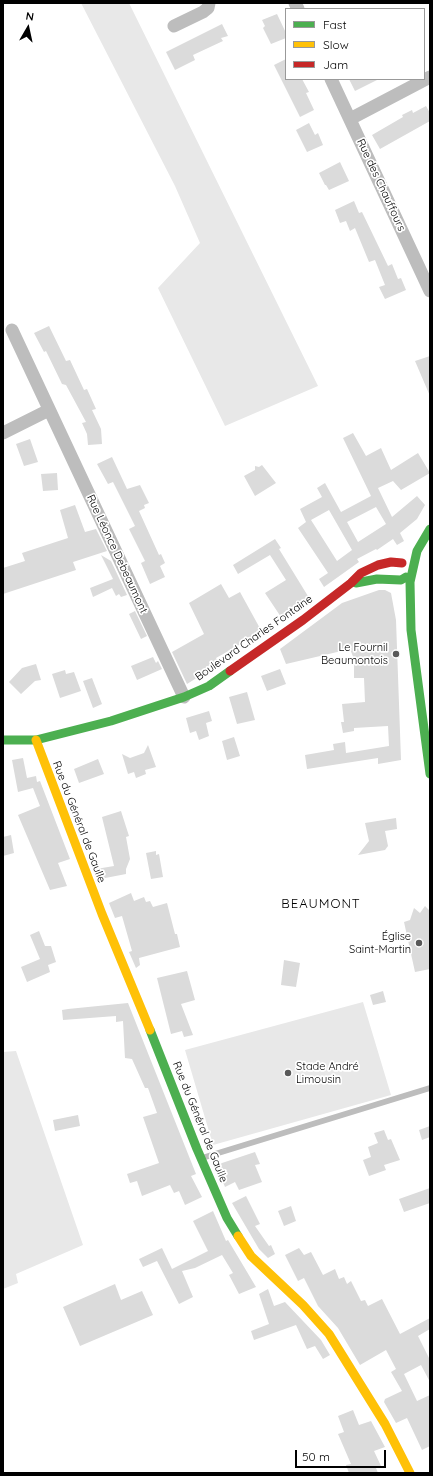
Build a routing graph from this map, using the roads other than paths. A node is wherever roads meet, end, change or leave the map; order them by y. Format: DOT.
graph roads {
  1 [pos="208,3"];
  2 [pos="174,26"];
  3 [pos="331,80"];
  4 [pos="424,80"];
  5 [pos="350,119"];
  6 [pos="430,291"];
  7 [pos="12,330"];
  8 [pos="49,410"];
  9 [pos="3,433"];
  10 [pos="428,525"];
  11 [pos="406,565"];
  12 [pos="351,583"];
  13 [pos="410,595"];
  14 [pos="411,630"];
  15 [pos="184,697"];
  16 [pos="3,740"];
  17 [pos="36,740"];
  18 [pos="430,774"];
  19 [pos="430,1088"];
  20 [pos="201,1159"];
  21 [pos="410,1473"];
  1 -- 2 [label="street"];
  3 -- 5 [label="street, Rue des Chauffours"];
  4 -- 5 [label="street"];
  5 -- 6 [label="street, Rue des Chauffours"];
  7 -- 8 [label="street, Rue Léonce Debeaumont"];
  8 -- 9 [label="street"];
  8 -- 15 [label="street, Rue Léonce Debeaumont"];
  10 -- 11 [label="street"];
  10 -- 11 [label="street"];
  11 -- 12 [label="street, Boulevard Charles Fontaine"];
  11 -- 12 [label="street, Boulevard Charles Fontaine"];
  11 -- 13 [label="street"];
  11 -- 13 [label="street"];
  11 -- 14 [label="street"];
  12 -- 15 [label="street, Boulevard Charles Fontaine"];
  13 -- 14 [label="street"];
  14 -- 18 [label="street"];
  15 -- 17 [label="street, Boulevard Charles Fontaine"];
  16 -- 17 [label="street, Boulevard Charles Fontaine"];
  17 -- 20 [label="street, Rue du Général de Gaulle"];
  19 -- 20 [label="lane"];
  20 -- 21 [label="street, Rue du Général de Gaulle"];
}
